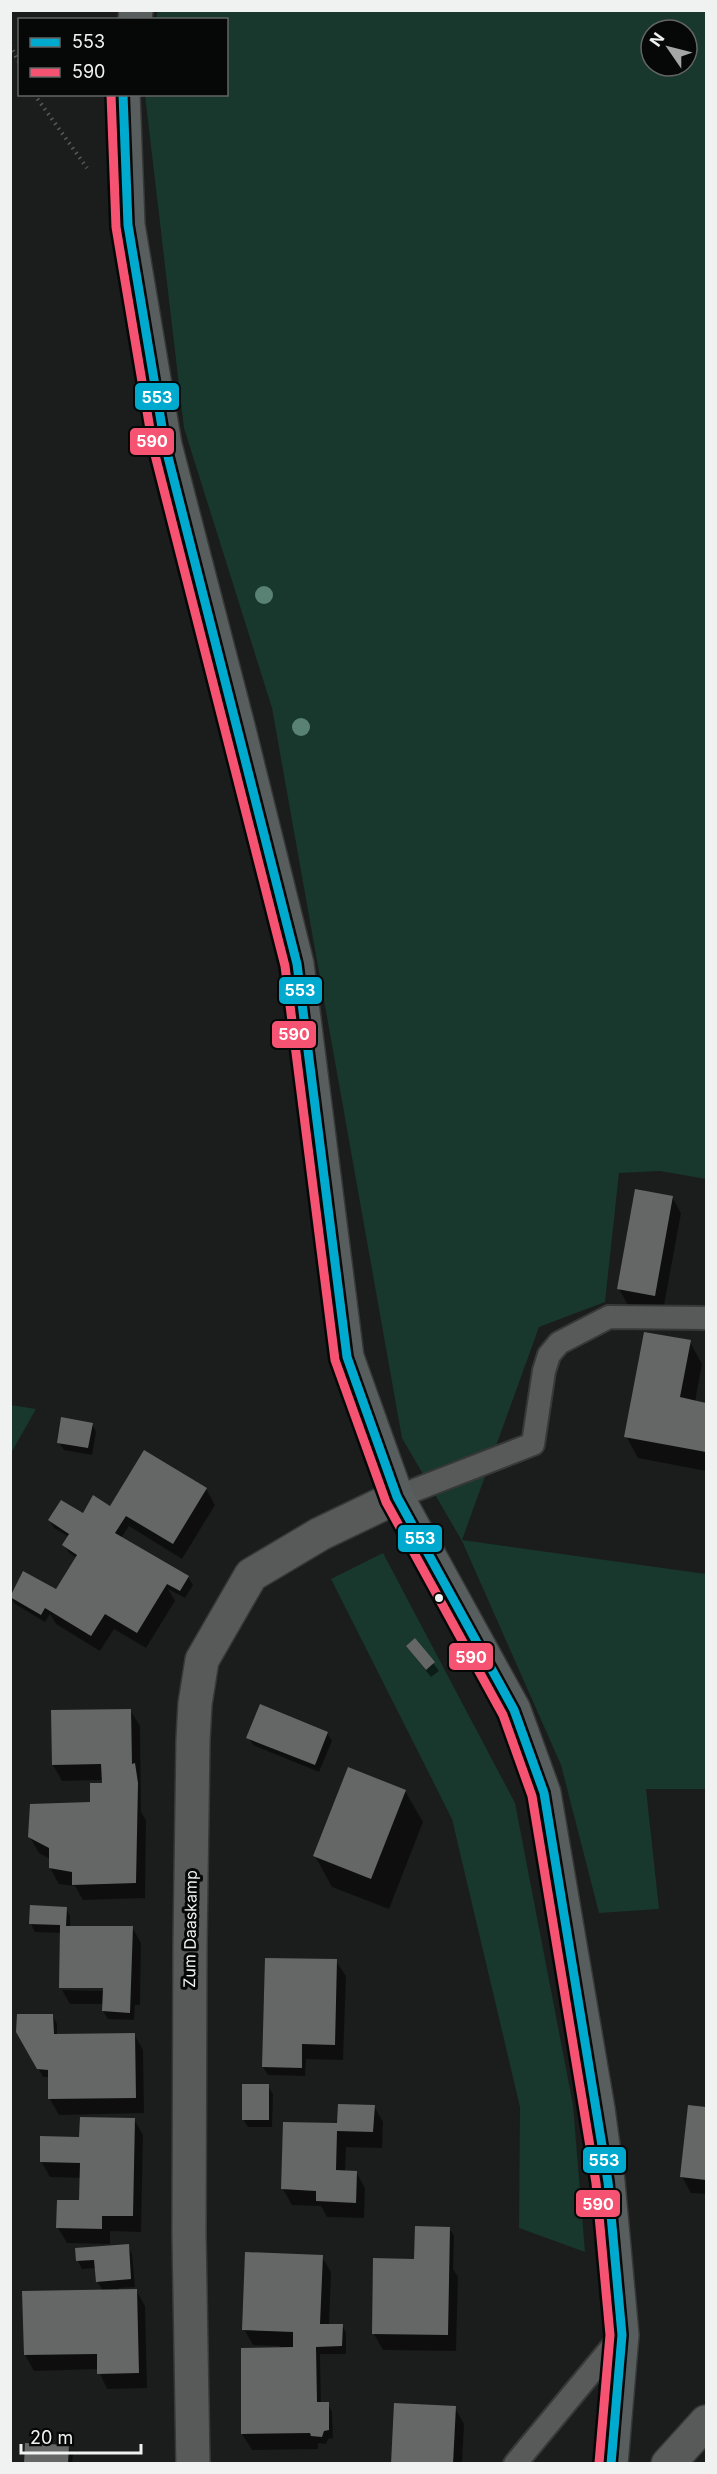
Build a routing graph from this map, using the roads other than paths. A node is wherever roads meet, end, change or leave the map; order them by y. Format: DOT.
graph roads {
  1 [pos="123,96"];
  2 [pos="706,1318"];
  3 [pos="397,1497"];
  4 [pos="622,2335"];
  5 [pos="706,2422"];
  6 [pos="193,2463"];
  7 [pos="515,2463"];
  8 [pos="611,2463"];
  9 [pos="668,2463"];
  1 -- 3 [label="main road"];
  2 -- 3 [label="lane"];
  3 -- 4 [label="main road"];
  3 -- 6 [label="street, Zum Daaskamp"];
  4 -- 7 [label="lane"];
  4 -- 8 [label="main road"];
  5 -- 9 [label="street"];
}
